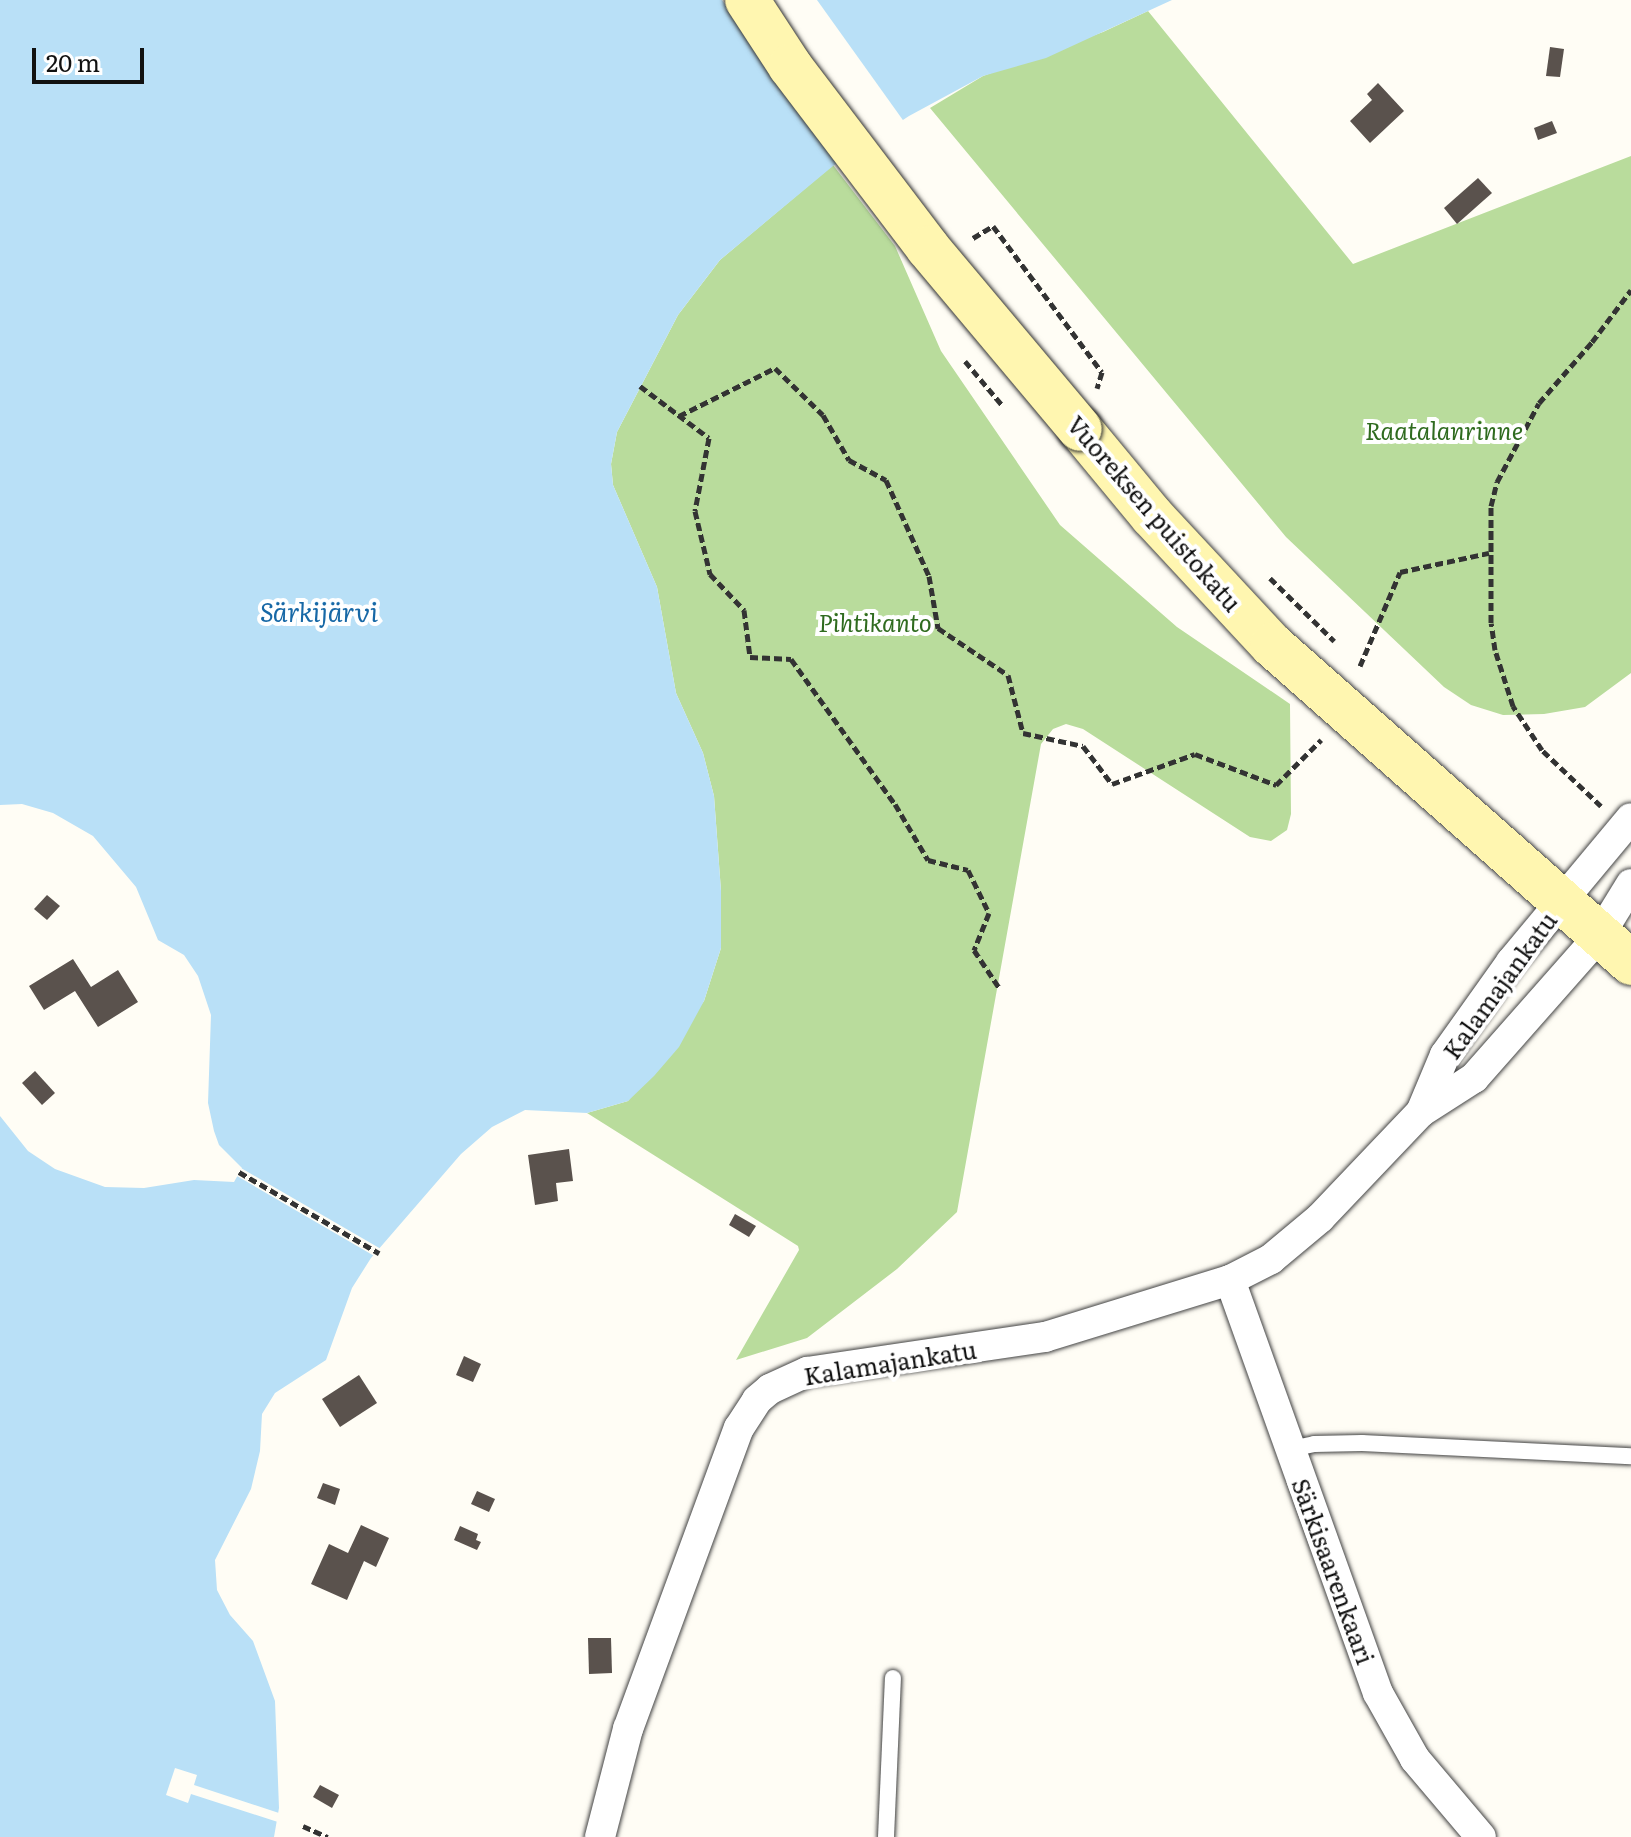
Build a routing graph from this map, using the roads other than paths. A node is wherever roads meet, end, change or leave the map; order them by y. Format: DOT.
graph roads {
  1 [pos="747,0"];
  2 [pos="1626,822"];
  3 [pos="1631,884"];
  4 [pos="1560,902"];
  5 [pos="1615,950"];
  6 [pos="1421,1112"];
  7 [pos="1230,1280"];
  8 [pos="1291,1449"];
  9 [pos="1631,1456"];
  10 [pos="893,1678"];
  11 [pos="600,1837"];
  12 [pos="886,1837"];
  13 [pos="1481,1837"];
  1 -- 4 [label="main road, Vuoreksen puistokatu, bridge"];
  2 -- 4 [label="street, Kalamajankatu"];
  3 -- 5 [label="street, Kalamajankatu"];
  4 -- 5 [label="main road, Vuoreksen puistokatu"];
  4 -- 6 [label="street, Kalamajankatu"];
  5 -- 6 [label="street, Kalamajankatu"];
  6 -- 7 [label="street, Kalamajankatu"];
  7 -- 8 [label="street, Särkisaarenkaari"];
  7 -- 11 [label="street, Kalamajankatu"];
  8 -- 9 [label="lane"];
  8 -- 13 [label="street, Särkisaarenkaari"];
  10 -- 12 [label="lane"];
}
